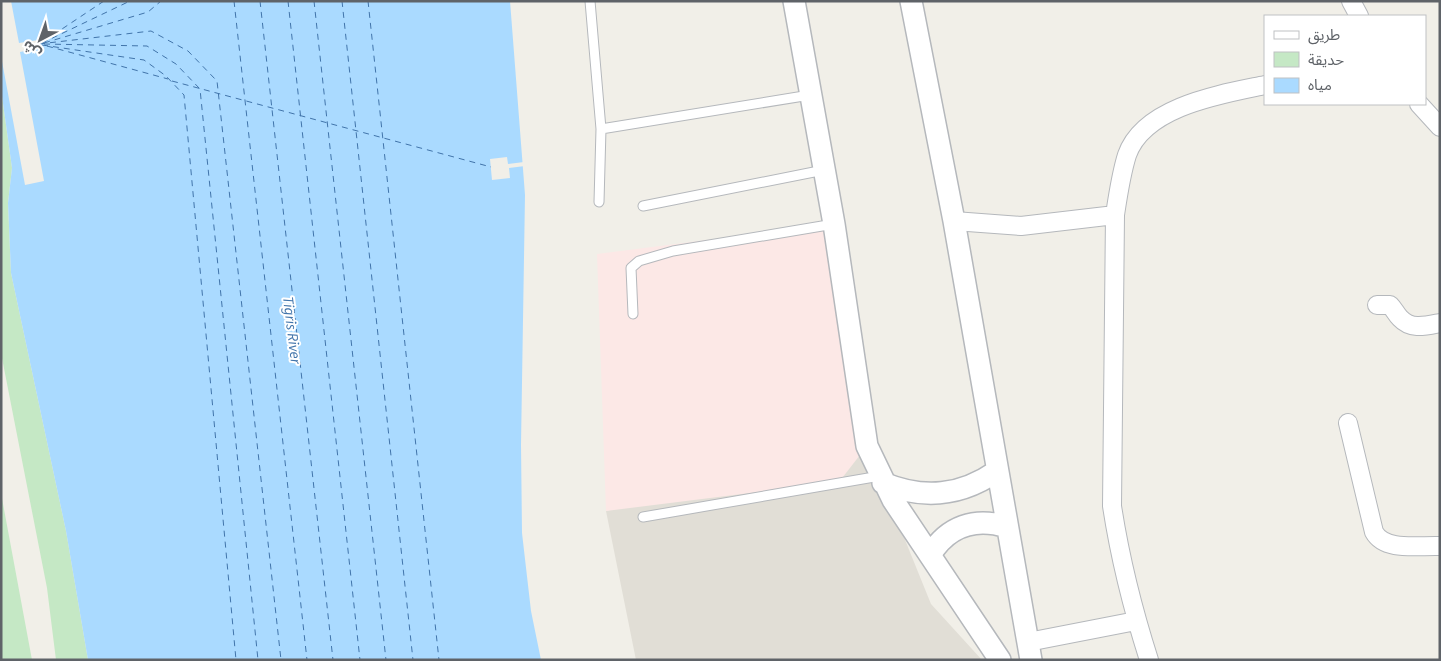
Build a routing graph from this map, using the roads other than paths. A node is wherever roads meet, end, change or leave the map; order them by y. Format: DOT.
graph roads {
  1 [pos="590,1"];
  2 [pos="794,1"];
  3 [pos="910,1"];
  4 [pos="1351,1"];
  5 [pos="1358,15"];
  6 [pos="1264,85"];
  7 [pos="811,95"];
  8 [pos="1420,105"];
  9 [pos="1440,127"];
  10 [pos="601,129"];
  11 [pos="825,170"];
  12 [pos="599,202"];
  13 [pos="643,206"];
  14 [pos="1115,215"];
  15 [pos="954,221"];
  16 [pos="834,224"];
  17 [pos="1377,305"];
  18 [pos="632,314"];
  19 [pos="1440,324"];
  20 [pos="1348,423"];
  21 [pos="997,471"];
  22 [pos="882,480"];
  23 [pos="643,517"];
  24 [pos="1008,527"];
  25 [pos="1440,546"];
  26 [pos="930,555"];
  27 [pos="1136,621"];
  28 [pos="1030,651"];
  29 [pos="1000,660"];
  30 [pos="1149,660"];
  1 -- 10 [label="lane"];
  2 -- 7 [label="street"];
  3 -- 15 [label="street"];
  4 -- 5 [label="street"];
  6 -- 14 [label="street"];
  7 -- 10 [label="lane"];
  7 -- 11 [label="street"];
  8 -- 9 [label="street"];
  10 -- 12 [label="lane"];
  11 -- 13 [label="lane"];
  11 -- 16 [label="street"];
  14 -- 15 [label="street"];
  14 -- 27 [label="street"];
  15 -- 21 [label="street"];
  16 -- 18 [label="lane"];
  16 -- 22 [label="street"];
  17 -- 19 [label="street"];
  20 -- 25 [label="street"];
  21 -- 22 [label="street"];
  21 -- 24 [label="street"];
  22 -- 23 [label="lane"];
  22 -- 26 [label="street"];
  24 -- 26 [label="street"];
  24 -- 28 [label="street"];
  26 -- 29 [label="street"];
  27 -- 28 [label="street"];
  27 -- 30 [label="street"];
}
